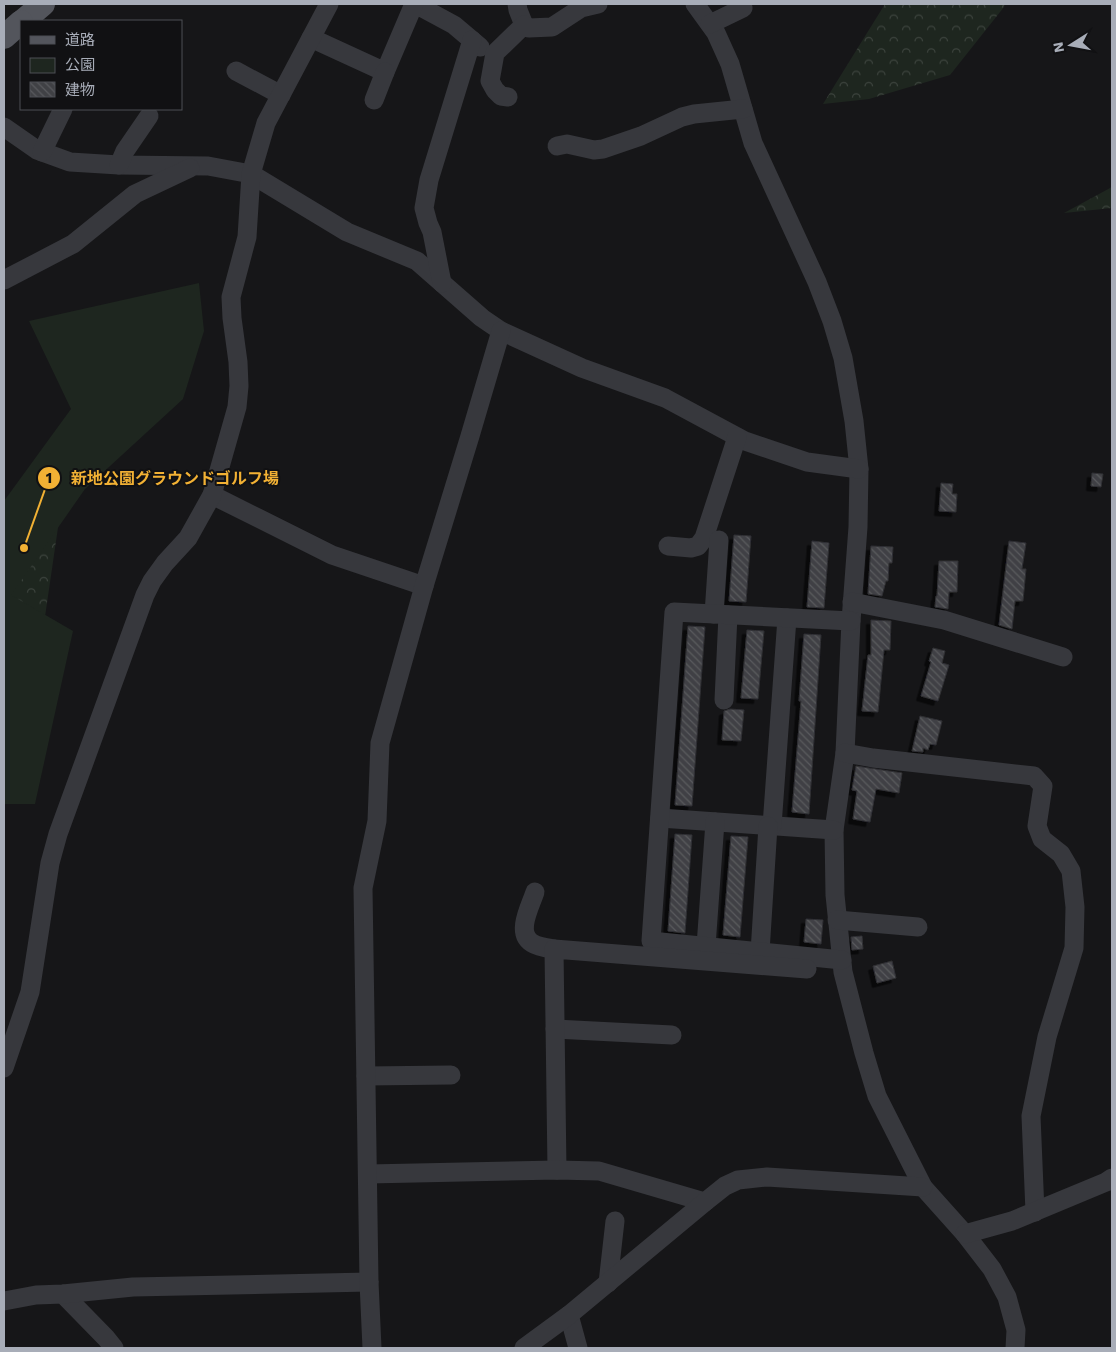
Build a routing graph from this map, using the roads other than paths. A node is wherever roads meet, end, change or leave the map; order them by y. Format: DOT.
graph roads {
  1 [pos="43,4"];
  2 [pos="329,4"];
  3 [pos="414,4"];
  4 [pos="517,4"];
  5 [pos="598,4"];
  6 [pos="695,4"];
  7 [pos="743,8"];
  8 [pos="24,20"];
  9 [pos="20,24"];
  10 [pos="524,24"];
  11 [pos="710,24"];
  12 [pos="4,37"];
  13 [pos="311,38"];
  14 [pos="472,40"];
  15 [pos="494,59"];
  16 [pos="236,71"];
  17 [pos="385,72"];
  18 [pos="281,95"];
  19 [pos="508,97"];
  20 [pos="374,100"];
  21 [pos="743,109"];
  22 [pos="63,110"];
  23 [pos="149,116"];
  24 [pos="4,127"];
  25 [pos="557,146"];
  26 [pos="42,152"];
  27 [pos="119,165"];
  28 [pos="194,166"];
  29 [pos="251,174"];
  30 [pos="4,280"];
  31 [pos="442,283"];
  32 [pos="501,331"];
  33 [pos="737,437"];
  34 [pos="859,468"];
  35 [pos="212,495"];
  36 [pos="719,540"];
  37 [pos="668,546"];
  38 [pos="424,586"];
  39 [pos="852,611"];
  40 [pos="721,614"];
  41 [pos="786,618"];
  42 [pos="1063,657"];
  43 [pos="724,700"];
  44 [pos="845,753"];
  45 [pos="660,818"];
  46 [pos="715,822"];
  47 [pos="770,826"];
  48 [pos="834,830"];
  49 [pos="536,892"];
  50 [pos="837,920"];
  51 [pos="918,927"];
  52 [pos="706,946"];
  53 [pos="554,949"];
  54 [pos="760,952"];
  55 [pos="843,966"];
  56 [pos="555,1029"];
  57 [pos="672,1035"];
  58 [pos="4,1068"];
  59 [pos="451,1075"];
  60 [pos="366,1076"];
  61 [pos="557,1170"];
  62 [pos="368,1174"];
  63 [pos="1112,1178"];
  64 [pos="923,1187"];
  65 [pos="705,1202"];
  66 [pos="1035,1212"];
  67 [pos="615,1221"];
  68 [pos="965,1234"];
  69 [pos="369,1282"];
  70 [pos="608,1283"];
  71 [pos="63,1294"];
  72 [pos="4,1301"];
  73 [pos="569,1315"];
  74 [pos="114,1348"];
  75 [pos="372,1348"];
  76 [pos="524,1348"];
  77 [pos="578,1348"];
  78 [pos="1015,1348"];
  1 -- 8 [label="main road"];
  2 -- 13 [label="street"];
  3 -- 14 [label="street"];
  3 -- 17 [label="street"];
  4 -- 10 [label="street"];
  5 -- 10 [label="street"];
  6 -- 11 [label="street"];
  7 -- 11 [label="street"];
  9 -- 12 [label="main road"];
  10 -- 15 [label="street"];
  11 -- 21 [label="street"];
  13 -- 17 [label="street"];
  13 -- 18 [label="street"];
  14 -- 15 [label="street"];
  14 -- 31 [label="street"];
  15 -- 19 [label="street"];
  16 -- 18 [label="street"];
  17 -- 20 [label="street"];
  18 -- 29 [label="street"];
  21 -- 25 [label="street"];
  21 -- 34 [label="street"];
  22 -- 26 [label="street"];
  23 -- 27 [label="street"];
  24 -- 26 [label="street"];
  26 -- 27 [label="street"];
  27 -- 28 [label="street"];
  28 -- 29 [label="street"];
  28 -- 30 [label="street"];
  29 -- 31 [label="street"];
  29 -- 35 [label="street"];
  31 -- 32 [label="street"];
  32 -- 33 [label="street"];
  32 -- 38 [label="street"];
  33 -- 34 [label="street"];
  33 -- 37 [label="street"];
  34 -- 39 [label="street"];
  35 -- 38 [label="street"];
  35 -- 58 [label="street"];
  36 -- 40 [label="street"];
  38 -- 60 [label="street"];
  39 -- 41 [label="street"];
  39 -- 42 [label="street"];
  39 -- 44 [label="street"];
  40 -- 41 [label="street"];
  40 -- 43 [label="street"];
  40 -- 45 [label="street"];
  41 -- 47 [label="street"];
  44 -- 48 [label="street"];
  44 -- 66 [label="street"];
  45 -- 46 [label="street"];
  45 -- 52 [label="street"];
  46 -- 47 [label="street"];
  46 -- 52 [label="street"];
  47 -- 48 [label="street"];
  47 -- 54 [label="street"];
  48 -- 50 [label="street"];
  49 -- 53 [label="street"];
  50 -- 51 [label="street"];
  50 -- 55 [label="street"];
  52 -- 54 [label="street"];
  53 -- 55 [label="street"];
  53 -- 56 [label="street"];
  54 -- 55 [label="street"];
  55 -- 64 [label="street"];
  56 -- 57 [label="street"];
  56 -- 61 [label="street"];
  59 -- 60 [label="street"];
  60 -- 62 [label="street"];
  61 -- 62 [label="street"];
  61 -- 65 [label="street"];
  62 -- 69 [label="street"];
  63 -- 66 [label="street"];
  64 -- 65 [label="street"];
  64 -- 68 [label="street"];
  65 -- 70 [label="street"];
  66 -- 68 [label="street"];
  67 -- 70 [label="street"];
  68 -- 78 [label="street"];
  69 -- 71 [label="street"];
  69 -- 75 [label="street"];
  70 -- 73 [label="street"];
  71 -- 72 [label="street"];
  71 -- 74 [label="street"];
  73 -- 76 [label="street"];
  73 -- 77 [label="street"];
}
